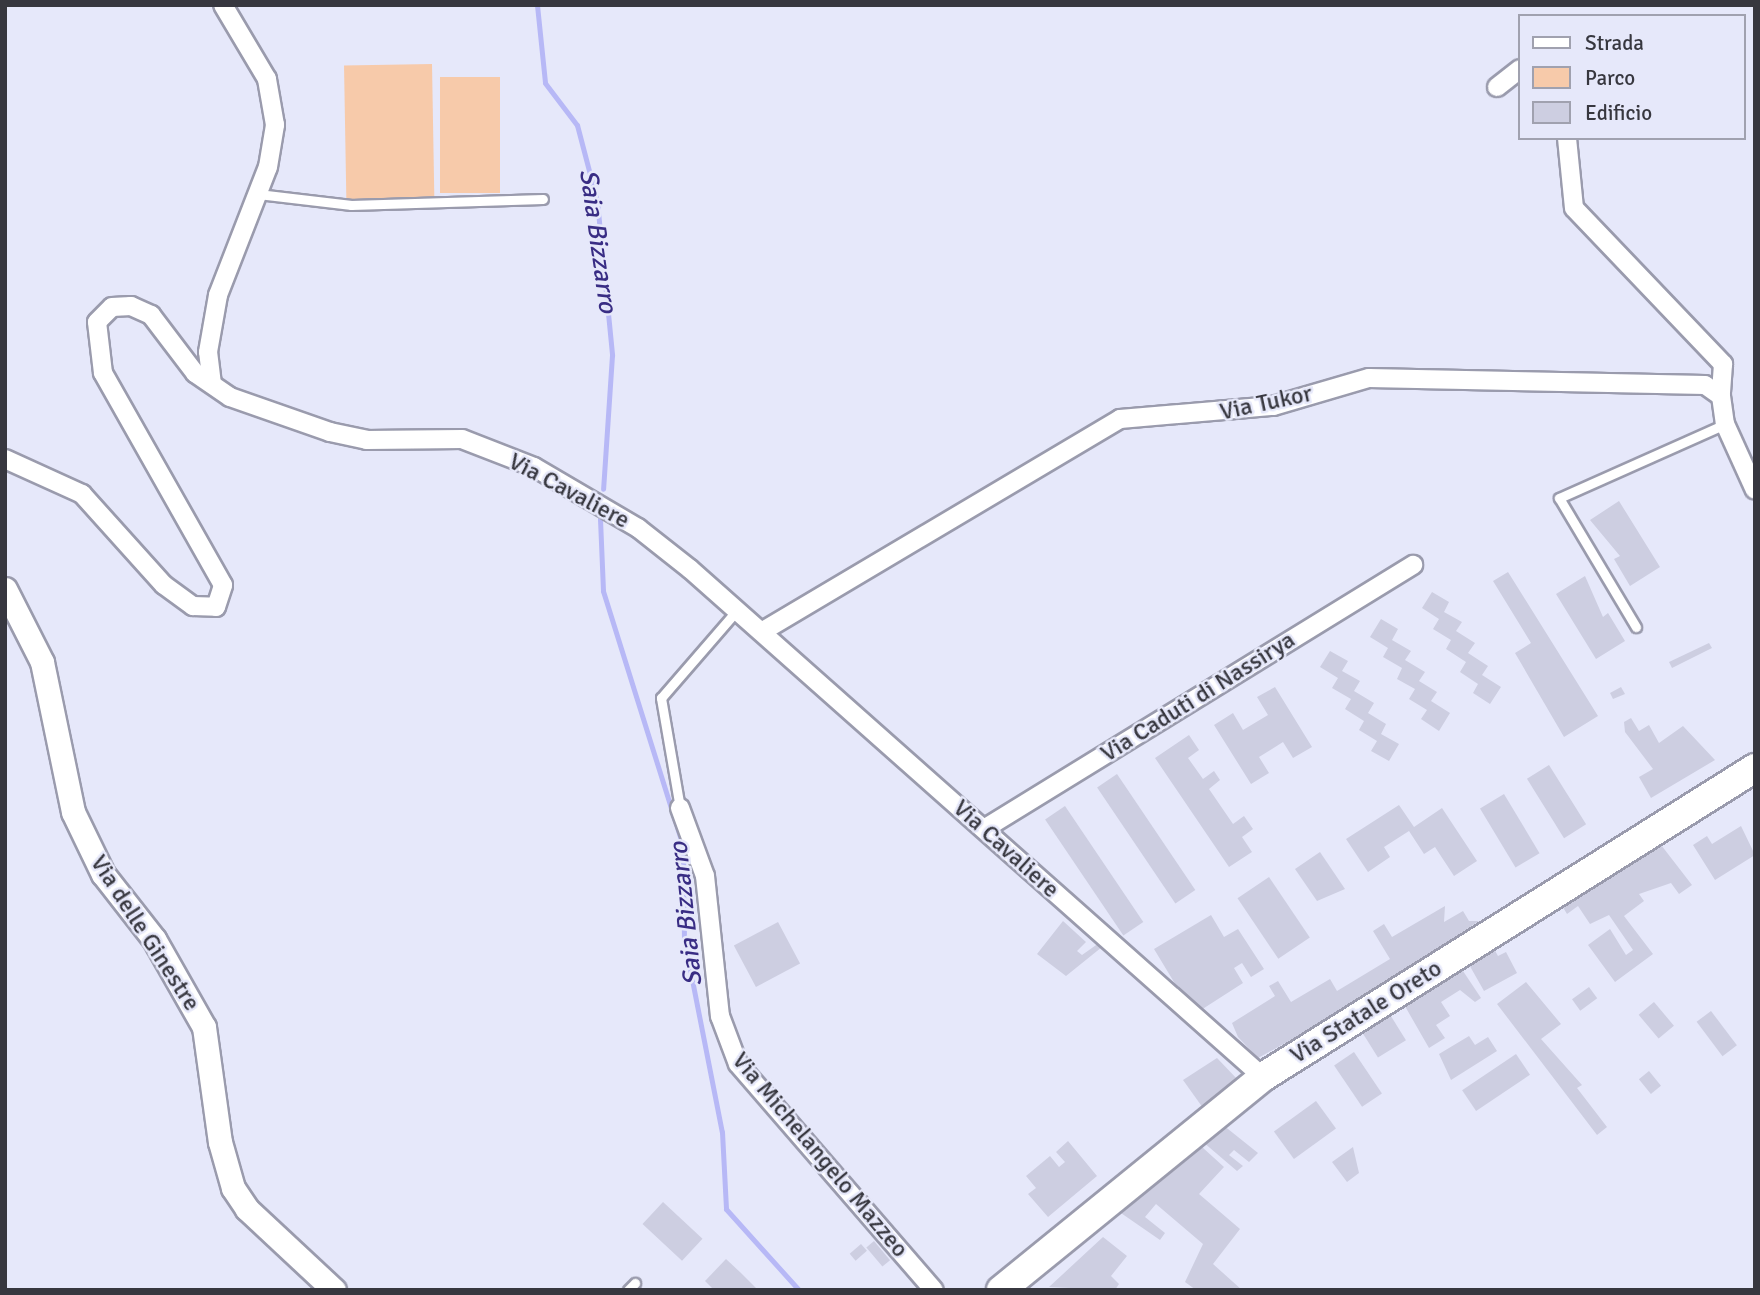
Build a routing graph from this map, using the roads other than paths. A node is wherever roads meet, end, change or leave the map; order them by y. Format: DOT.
graph roads {
  1 [pos="223,5"];
  2 [pos="1518,71"];
  3 [pos="1497,87"];
  4 [pos="1567,140"];
  5 [pos="258,194"];
  6 [pos="543,199"];
  7 [pos="212,384"];
  8 [pos="1721,396"];
  9 [pos="1725,424"];
  10 [pos="5,458"];
  11 [pos="1755,490"];
  12 [pos="1413,565"];
  13 [pos="5,589"];
  14 [pos="738,609"];
  15 [pos="1636,627"];
  16 [pos="763,631"];
  17 [pos="1755,768"];
  18 [pos="680,808"];
  19 [pos="984,830"];
  20 [pos="1263,1077"];
  21 [pos="334,1290"];
  22 [pos="934,1290"];
  23 [pos="1001,1290"];
  1 -- 5 [label="street"];
  2 -- 3 [label="street"];
  4 -- 8 [label="street"];
  5 -- 6 [label="lane"];
  5 -- 7 [label="street"];
  7 -- 10 [label="street, Via Cavaliere"];
  7 -- 14 [label="street, Via Cavaliere"];
  8 -- 9 [label="street"];
  8 -- 16 [label="street, Via Tukor"];
  9 -- 11 [label="street"];
  9 -- 15 [label="lane"];
  12 -- 19 [label="street, Via Caduti di Nassirya"];
  13 -- 21 [label="street, Via delle Ginestre"];
  14 -- 16 [label="street, Via Cavaliere"];
  14 -- 18 [label="lane"];
  16 -- 19 [label="street, Via Cavaliere"];
  17 -- 20 [label="main road, Via Statale Oreto"];
  18 -- 22 [label="street, Via Michelangelo Mazzeo"];
  19 -- 20 [label="street, Via Cavaliere"];
  20 -- 23 [label="main road, Via Statale Oreto"];
}
